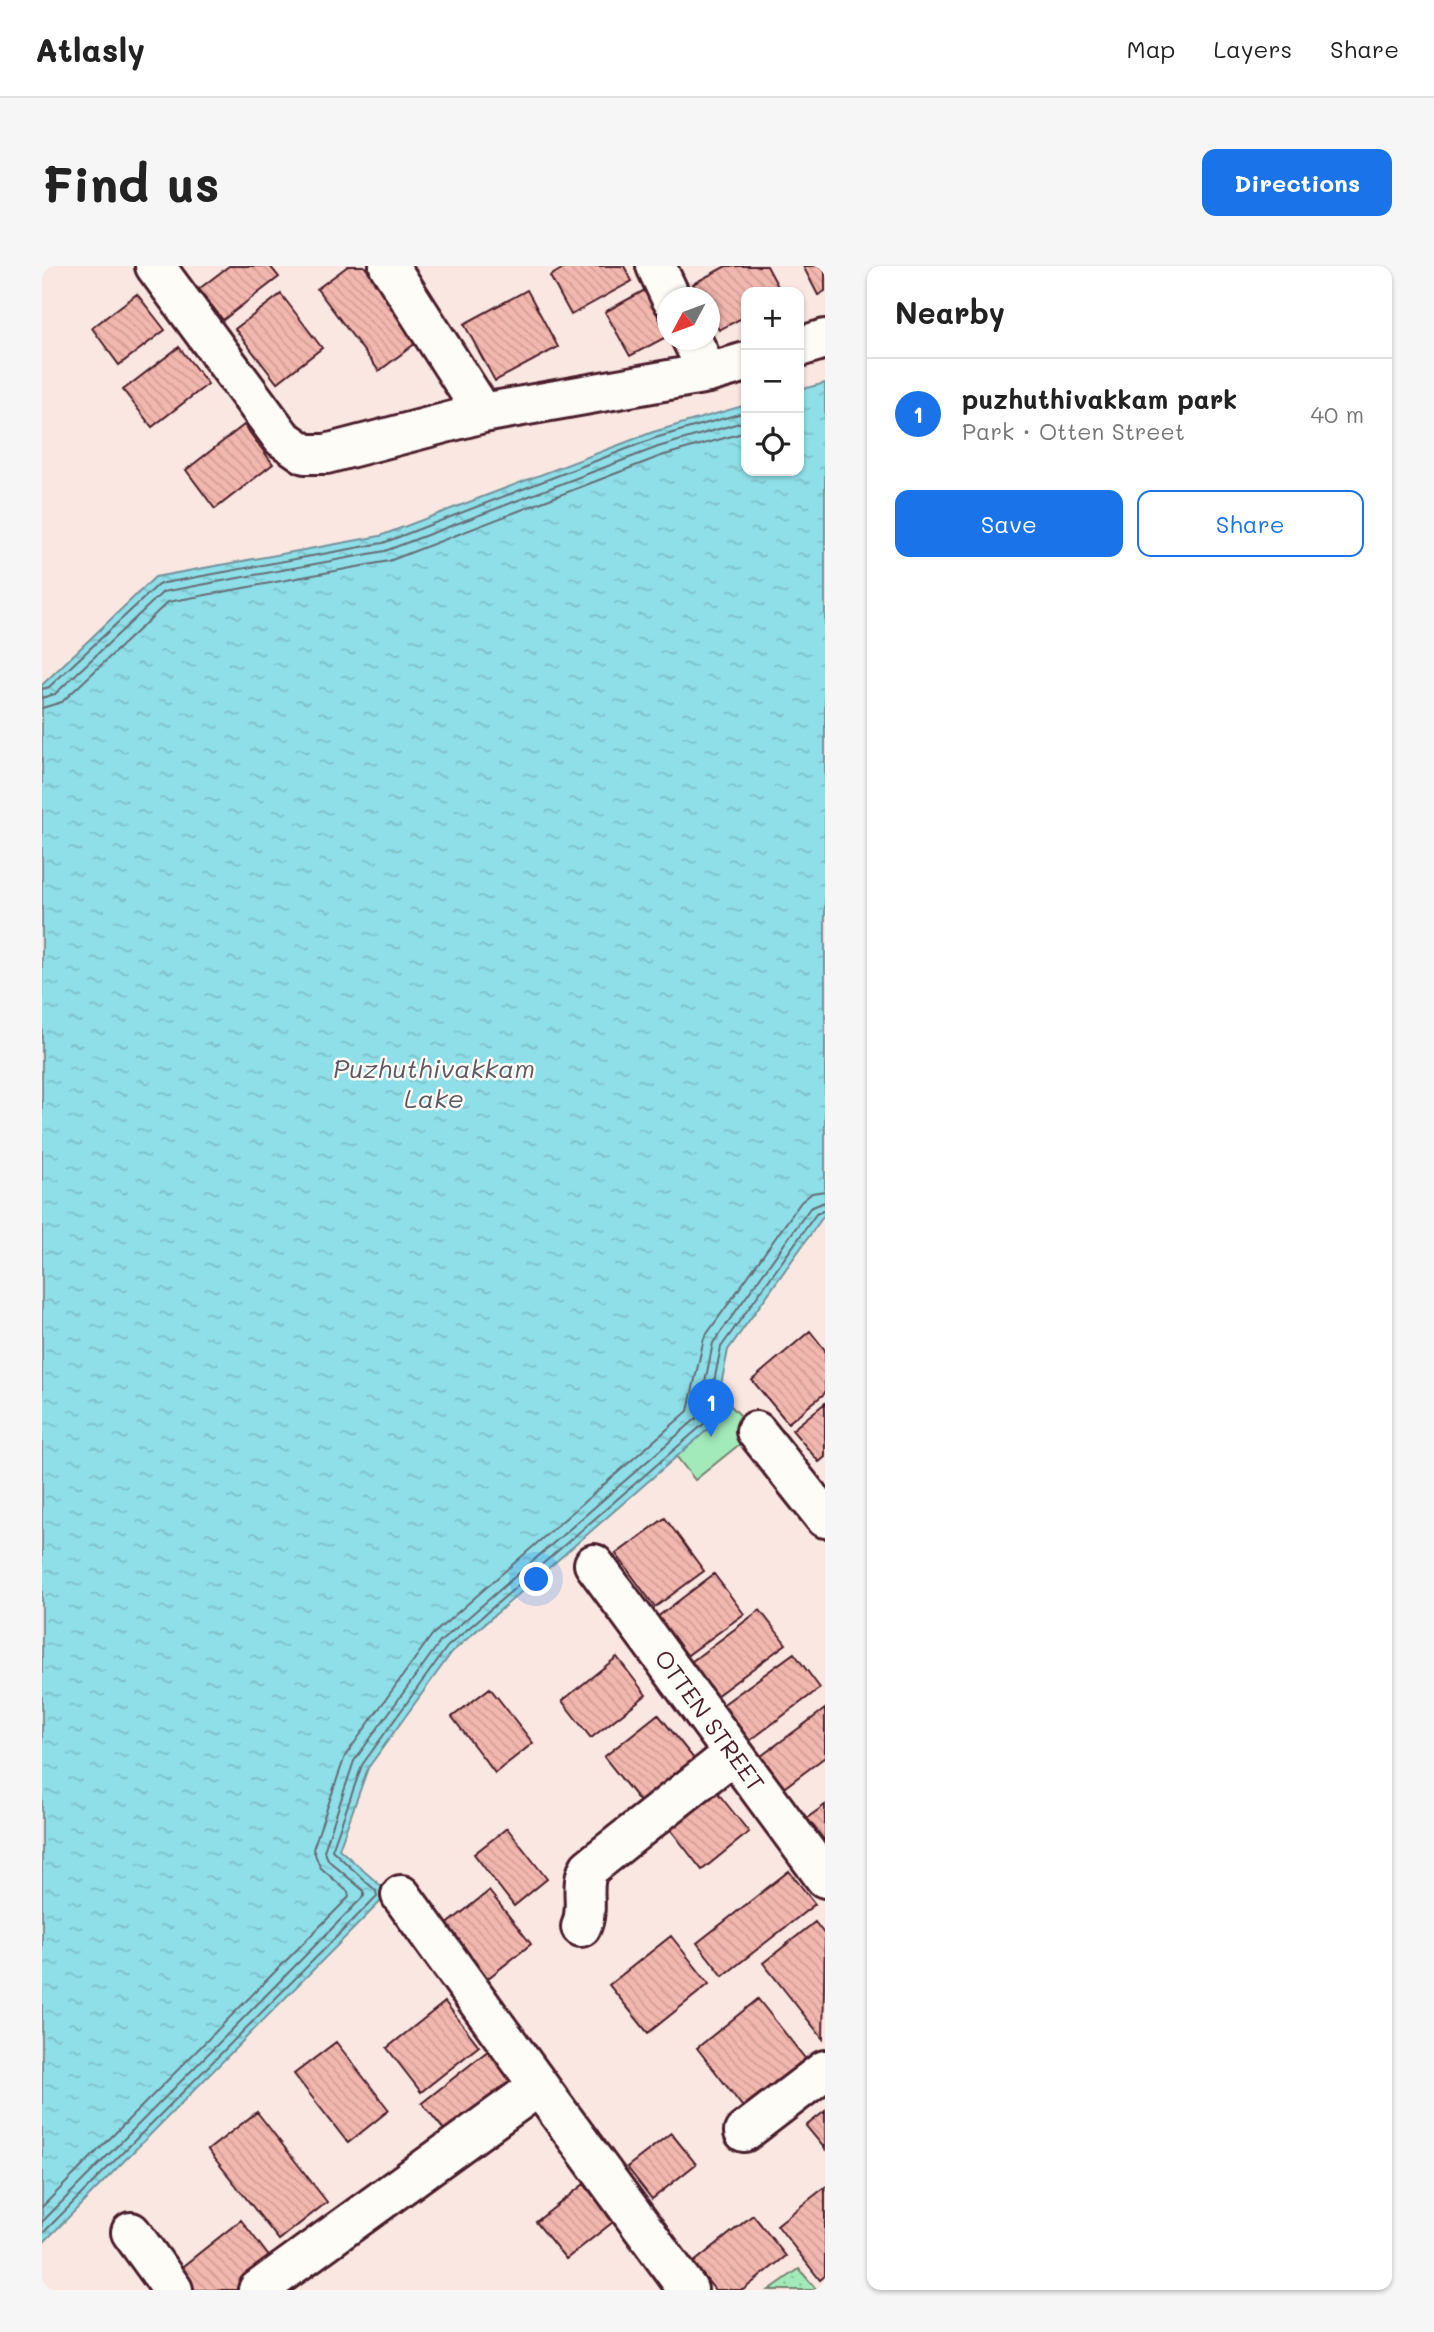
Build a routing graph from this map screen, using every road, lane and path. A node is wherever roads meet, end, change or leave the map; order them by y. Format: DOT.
graph roads {
  1 [pos="155,266"];
  2 [pos="389,266"];
  3 [pos="656,266"];
  4 [pos="666,287"];
  5 [pos="825,339"];
  6 [pos="804,345"];
  7 [pos="697,350"];
  8 [pos="741,363"];
  9 [pos="708,373"];
  10 [pos="483,413"];
  11 [pos="756,1431"];
  12 [pos="825,1518"];
  13 [pos="594,1564"];
  14 [pos="733,1754"];
  15 [pos="825,1878"];
  16 [pos="401,1895"];
  17 [pos="581,1927"];
  18 [pos="825,2070"];
  19 [pos="539,2087"];
  20 [pos="744,2133"];
  21 [pos="131,2232"];
  22 [pos="173,2290"];
  23 [pos="258,2290"];
  24 [pos="688,2290"];
  1 -- 10 [label="street"];
  2 -- 10 [label="street"];
  3 -- 4 [label="street"];
  5 -- 6 [label="street"];
  7 -- 9 [label="street"];
  8 -- 9 [label="street"];
  9 -- 10 [label="street"];
  11 -- 12 [label="street"];
  13 -- 14 [label="street, OTTEN STREET"];
  14 -- 15 [label="street, OTTEN STREET"];
  14 -- 17 [label="street"];
  16 -- 19 [label="street"];
  18 -- 20 [label="street"];
  19 -- 23 [label="street"];
  19 -- 24 [label="street"];
  21 -- 22 [label="street"];
}
